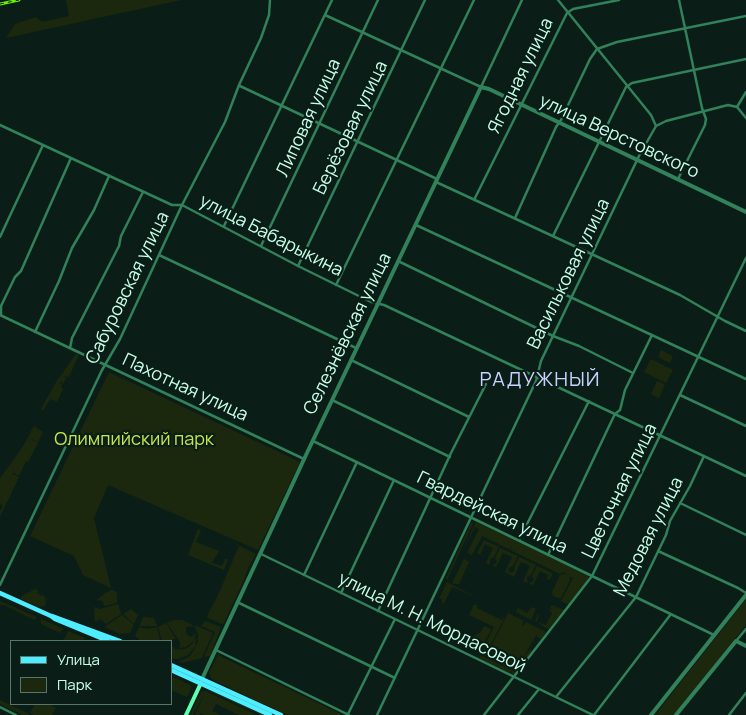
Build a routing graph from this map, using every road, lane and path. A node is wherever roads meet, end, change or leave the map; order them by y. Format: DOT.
graph roads {
  1 [pos="270,0"];
  2 [pos="332,0"];
  3 [pos="378,0"];
  4 [pos="426,0"];
  5 [pos="474,0"];
  6 [pos="522,0"];
  7 [pos="558,0"];
  8 [pos="619,0"];
  9 [pos="679,0"];
  10 [pos="568,12"];
  11 [pos="325,15"];
  12 [pos="746,16"];
  13 [pos="685,28"];
  14 [pos="363,33"];
  15 [pos="597,49"];
  16 [pos="402,50"];
  17 [pos="746,59"];
  18 [pos="441,68"];
  19 [pos="694,70"];
  20 [pos="239,86"];
  21 [pos="627,86"];
  22 [pos="481,87"];
  23 [pos="746,92"];
  24 [pos="521,106"];
  25 [pos="281,107"];
  26 [pos="737,107"];
  27 [pos="703,112"];
  28 [pos="746,118"];
  29 [pos="559,123"];
  30 [pos="0,125"];
  31 [pos="320,125"];
  32 [pos="656,126"];
  33 [pos="598,141"];
  34 [pos="358,143"];
  35 [pos="44,145"];
  36 [pos="71,158"];
  37 [pos="397,160"];
  38 [pos="637,160"];
  39 [pos="109,176"];
  40 [pos="437,180"];
  41 [pos="678,180"];
  42 [pos="143,192"];
  43 [pos="474,200"];
  44 [pos="182,205"];
  45 [pos="746,212"];
  46 [pos="515,218"];
  47 [pos="416,224"];
  48 [pos="224,226"];
  49 [pos="553,236"];
  50 [pos="0,237"];
  51 [pos="261,246"];
  52 [pos="159,254"];
  53 [pos="592,254"];
  54 [pos="746,258"];
  55 [pos="398,261"];
  56 [pos="298,266"];
  57 [pos="336,285"];
  58 [pos="573,297"];
  59 [pos="378,303"];
  60 [pos="0,315"];
  61 [pos="717,317"];
  62 [pos="746,331"];
  63 [pos="35,332"];
  64 [pos="652,334"];
  65 [pos="553,336"];
  66 [pos="70,348"];
  67 [pos="356,348"];
  68 [pos="698,356"];
  69 [pos="351,360"];
  70 [pos="105,364"];
  71 [pos="633,373"];
  72 [pos="537,377"];
  73 [pos="746,379"];
  74 [pos="486,384"];
  75 [pos="680,395"];
  76 [pos="332,400"];
  77 [pos="589,401"];
  78 [pos="615,414"];
  79 [pos="469,417"];
  80 [pos="746,426"];
  81 [pos="660,435"];
  82 [pos="312,441"];
  83 [pos="704,456"];
  84 [pos="450,457"];
  85 [pos="304,459"];
  86 [pos="358,462"];
  87 [pos="746,476"];
  88 [pos="394,480"];
  89 [pos="431,498"];
  90 [pos="680,503"];
  91 [pos="471,517"];
  92 [pos="746,535"];
  93 [pos="518,540"];
  94 [pos="658,551"];
  95 [pos="260,553"];
  96 [pos="548,555"];
  97 [pos="304,575"];
  98 [pos="592,576"];
  99 [pos="0,585"];
  100 [pos="341,593"];
  101 [pos="0,594"];
  102 [pos="746,594"];
  103 [pos="636,597"];
  104 [pos="237,602"];
  105 [pos="378,611"];
  106 [pos="671,614"];
  107 [pos="51,616"];
  108 [pos="395,619"];
  109 [pos="746,629"];
  110 [pos="418,630"];
  111 [pos="714,635"];
  112 [pos="106,640"];
  113 [pos="117,640"];
  114 [pos="736,641"];
  115 [pos="746,646"];
  116 [pos="215,650"];
  117 [pos="172,666"];
  118 [pos="372,667"];
  119 [pos="172,670"];
  120 [pos="514,677"];
  121 [pos="395,678"];
  122 [pos="201,682"];
  123 [pos="539,690"];
  124 [pos="746,693"];
  125 [pos="556,698"];
  126 [pos="0,707"];
  127 [pos="16,715"];
  128 [pos="186,715"];
  129 [pos="270,715"];
  130 [pos="281,715"];
  131 [pos="348,715"];
  132 [pos="377,715"];
  133 [pos="484,715"];
  134 [pos="518,715"];
  135 [pos="593,715"];
  136 [pos="651,715"];
  137 [pos="676,715"];
  138 [pos="729,715"];
  1 -- 20 [label="street, Сабуровская улица"];
  2 -- 11 [label="street"];
  3 -- 14 [label="street, Липовая улица"];
  4 -- 16 [label="street, Берёзовая улица"];
  5 -- 18 [label="street"];
  6 -- 22 [label="street, Селезнёвская улица"];
  7 -- 10 [label="street"];
  8 -- 10 [label="street, Ягодная улица"];
  9 -- 13 [label="street"];
  10 -- 15 [label="street"];
  10 -- 24 [label="street, Ягодная улица"];
  11 -- 14 [label="street"];
  11 -- 25 [label="street"];
  12 -- 13 [label="street"];
  13 -- 15 [label="street"];
  13 -- 19 [label="street"];
  14 -- 16 [label="street"];
  14 -- 31 [label="street, Липовая улица"];
  15 -- 21 [label="street"];
  15 -- 29 [label="street"];
  16 -- 18 [label="street"];
  16 -- 34 [label="street, Берёзовая улица"];
  17 -- 19 [label="street"];
  18 -- 22 [label="street"];
  18 -- 37 [label="street"];
  19 -- 21 [label="street"];
  19 -- 27 [label="street"];
  20 -- 25 [label="street"];
  20 -- 44 [label="street, Сабуровская улица"];
  21 -- 32 [label="street"];
  21 -- 33 [label="street"];
  22 -- 24 [label="street, улица Верстовского"];
  22 -- 40 [label="street, Селезнёвская улица"];
  23 -- 26 [label="street"];
  24 -- 29 [label="street, улица Верстовского"];
  24 -- 43 [label="street, Ягодная улица"];
  25 -- 31 [label="street"];
  25 -- 48 [label="street"];
  26 -- 27 [label="street"];
  26 -- 28 [label="street"];
  27 -- 32 [label="street"];
  27 -- 41 [label="street"];
  29 -- 33 [label="street, улица Верстовского"];
  29 -- 46 [label="street"];
  30 -- 35 [label="street, улица Бабарыкина"];
  31 -- 34 [label="street"];
  31 -- 51 [label="street, Липовая улица"];
  32 -- 38 [label="street, Васильковая улица"];
  33 -- 38 [label="street, улица Верстовского"];
  33 -- 49 [label="street"];
  34 -- 37 [label="street"];
  34 -- 56 [label="street, Берёзовая улица"];
  35 -- 36 [label="street, улица Бабарыкина"];
  35 -- 50 [label="street"];
  36 -- 39 [label="street, улица Бабарыкина"];
  36 -- 60 [label="street"];
  37 -- 40 [label="street"];
  37 -- 57 [label="street"];
  38 -- 41 [label="street, улица Верстовского"];
  38 -- 53 [label="street, Васильковая улица"];
  39 -- 42 [label="street, улица Бабарыкина"];
  39 -- 63 [label="street"];
  40 -- 43 [label="street"];
  40 -- 47 [label="street, Селезнёвская улица"];
  41 -- 45 [label="street, улица Верстовского"];
  42 -- 44 [label="street, улица Бабарыкина"];
  42 -- 66 [label="street"];
  43 -- 46 [label="street"];
  44 -- 48 [label="street, улица Бабарыкина"];
  44 -- 52 [label="street, Сабуровская улица"];
  46 -- 49 [label="street"];
  47 -- 55 [label="street, Селезнёвская улица"];
  47 -- 58 [label="street"];
  48 -- 51 [label="street, улица Бабарыкина"];
  49 -- 53 [label="street"];
  51 -- 56 [label="street, улица Бабарыкина"];
  52 -- 67 [label="street"];
  52 -- 70 [label="street, Сабуровская улица"];
  53 -- 58 [label="street, Васильковая улица"];
  53 -- 61 [label="street"];
  54 -- 61 [label="street, Цветочная улица"];
  55 -- 59 [label="street, Селезнёвская улица"];
  55 -- 65 [label="street"];
  56 -- 57 [label="street, улица Бабарыкина"];
  57 -- 59 [label="street, улица Бабарыкина"];
  58 -- 64 [label="street"];
  58 -- 65 [label="street, Васильковая улица"];
  59 -- 67 [label="street, Селезнёвская улица"];
  59 -- 72 [label="street, улица Бабарыкина"];
  60 -- 63 [label="street, Пахотная улица"];
  61 -- 62 [label="street"];
  61 -- 68 [label="street, Цветочная улица"];
  63 -- 66 [label="street, Пахотная улица"];
  64 -- 68 [label="street"];
  64 -- 71 [label="street"];
  65 -- 71 [label="street"];
  65 -- 72 [label="street, Васильковая улица"];
  66 -- 70 [label="street, Пахотная улица"];
  67 -- 69 [label="street, Селезнёвская улица"];
  68 -- 73 [label="street"];
  68 -- 75 [label="street, Цветочная улица"];
  69 -- 76 [label="street, Селезнёвская улица"];
  69 -- 79 [label="street"];
  70 -- 85 [label="street, Пахотная улица"];
  70 -- 99 [label="street, Сабуровская улица"];
  71 -- 78 [label="street"];
  72 -- 77 [label="street, улица Бабарыкина"];
  72 -- 91 [label="street, Васильковая улица"];
  74 -- 79 [label="street"];
  75 -- 80 [label="street"];
  75 -- 81 [label="street, Цветочная улица"];
  76 -- 82 [label="street, Селезнёвская улица"];
  76 -- 84 [label="street"];
  77 -- 78 [label="street, улица Бабарыкина"];
  77 -- 93 [label="street"];
  78 -- 81 [label="street, улица Бабарыкина"];
  78 -- 96 [label="street"];
  79 -- 84 [label="street"];
  81 -- 83 [label="street, улица Бабарыкина"];
  81 -- 98 [label="street, Цветочная улица"];
  82 -- 85 [label="street, Селезнёвская улица"];
  82 -- 86 [label="street, Гвардейская улица"];
  83 -- 87 [label="street, улица Бабарыкина"];
  83 -- 90 [label="street, Медовая улица"];
  84 -- 89 [label="street"];
  85 -- 95 [label="street, Селезнёвская улица"];
  86 -- 88 [label="street, Гвардейская улица"];
  86 -- 97 [label="street"];
  88 -- 89 [label="street, Гвардейская улица"];
  88 -- 100 [label="street"];
  89 -- 91 [label="street, Гвардейская улица"];
  89 -- 105 [label="street"];
  90 -- 92 [label="street"];
  90 -- 94 [label="street, Медовая улица"];
  91 -- 93 [label="street, Гвардейская улица"];
  91 -- 110 [label="street, Васильковая улица"];
  93 -- 96 [label="street, Гвардейская улица"];
  94 -- 102 [label="street"];
  94 -- 103 [label="street, Медовая улица"];
  95 -- 97 [label="street, улица М. Н. Мордасовой"];
  95 -- 104 [label="street, Селезнёвская улица"];
  96 -- 98 [label="street, Гвардейская улица"];
  97 -- 100 [label="street, улица М. Н. Мордасовой"];
  98 -- 103 [label="street, Гвардейская улица"];
  98 -- 120 [label="street, Цветочная улица"];
  100 -- 105 [label="street, улица М. Н. Мордасовой"];
  101 -- 107 [label="main road"];
  102 -- 111 [label="street"];
  103 -- 106 [label="street, Гвардейская улица"];
  103 -- 125 [label="street, Медовая улица"];
  104 -- 116 [label="street, Селезнёвская улица"];
  104 -- 118 [label="street"];
  105 -- 108 [label="street, улица М. Н. Мордасовой"];
  106 -- 111 [label="street, Гвардейская улица"];
  106 -- 135 [label="street"];
  107 -- 112 [label="main road"];
  107 -- 113 [label="main road"];
  108 -- 110 [label="street, улица М. Н. Мордасовой"];
  108 -- 118 [label="street"];
  109 -- 114 [label="street"];
  110 -- 120 [label="street, улица М. Н. Мордасовой"];
  110 -- 121 [label="street, Васильковая улица"];
  111 -- 136 [label="street"];
  114 -- 115 [label="street"];
  114 -- 137 [label="street"];
  116 -- 122 [label="street, Селезнёвская улица"];
  116 -- 131 [label="street"];
  117 -- 122 [label="main road"];
  118 -- 121 [label="street"];
  118 -- 131 [label="street"];
  119 -- 122 [label="main road"];
  120 -- 123 [label="street, улица М. Н. Мордасовой"];
  120 -- 133 [label="street, Цветочная улица"];
  121 -- 132 [label="street, Васильковая улица"];
  122 -- 128 [label="main road"];
  122 -- 129 [label="main road"];
  122 -- 130 [label="main road"];
  123 -- 125 [label="street, улица М. Н. Мордасовой"];
  123 -- 134 [label="street"];
  124 -- 138 [label="street"];
  125 -- 135 [label="street, улица М. Н. Мордасовой"];
  126 -- 127 [label="street"];
}
